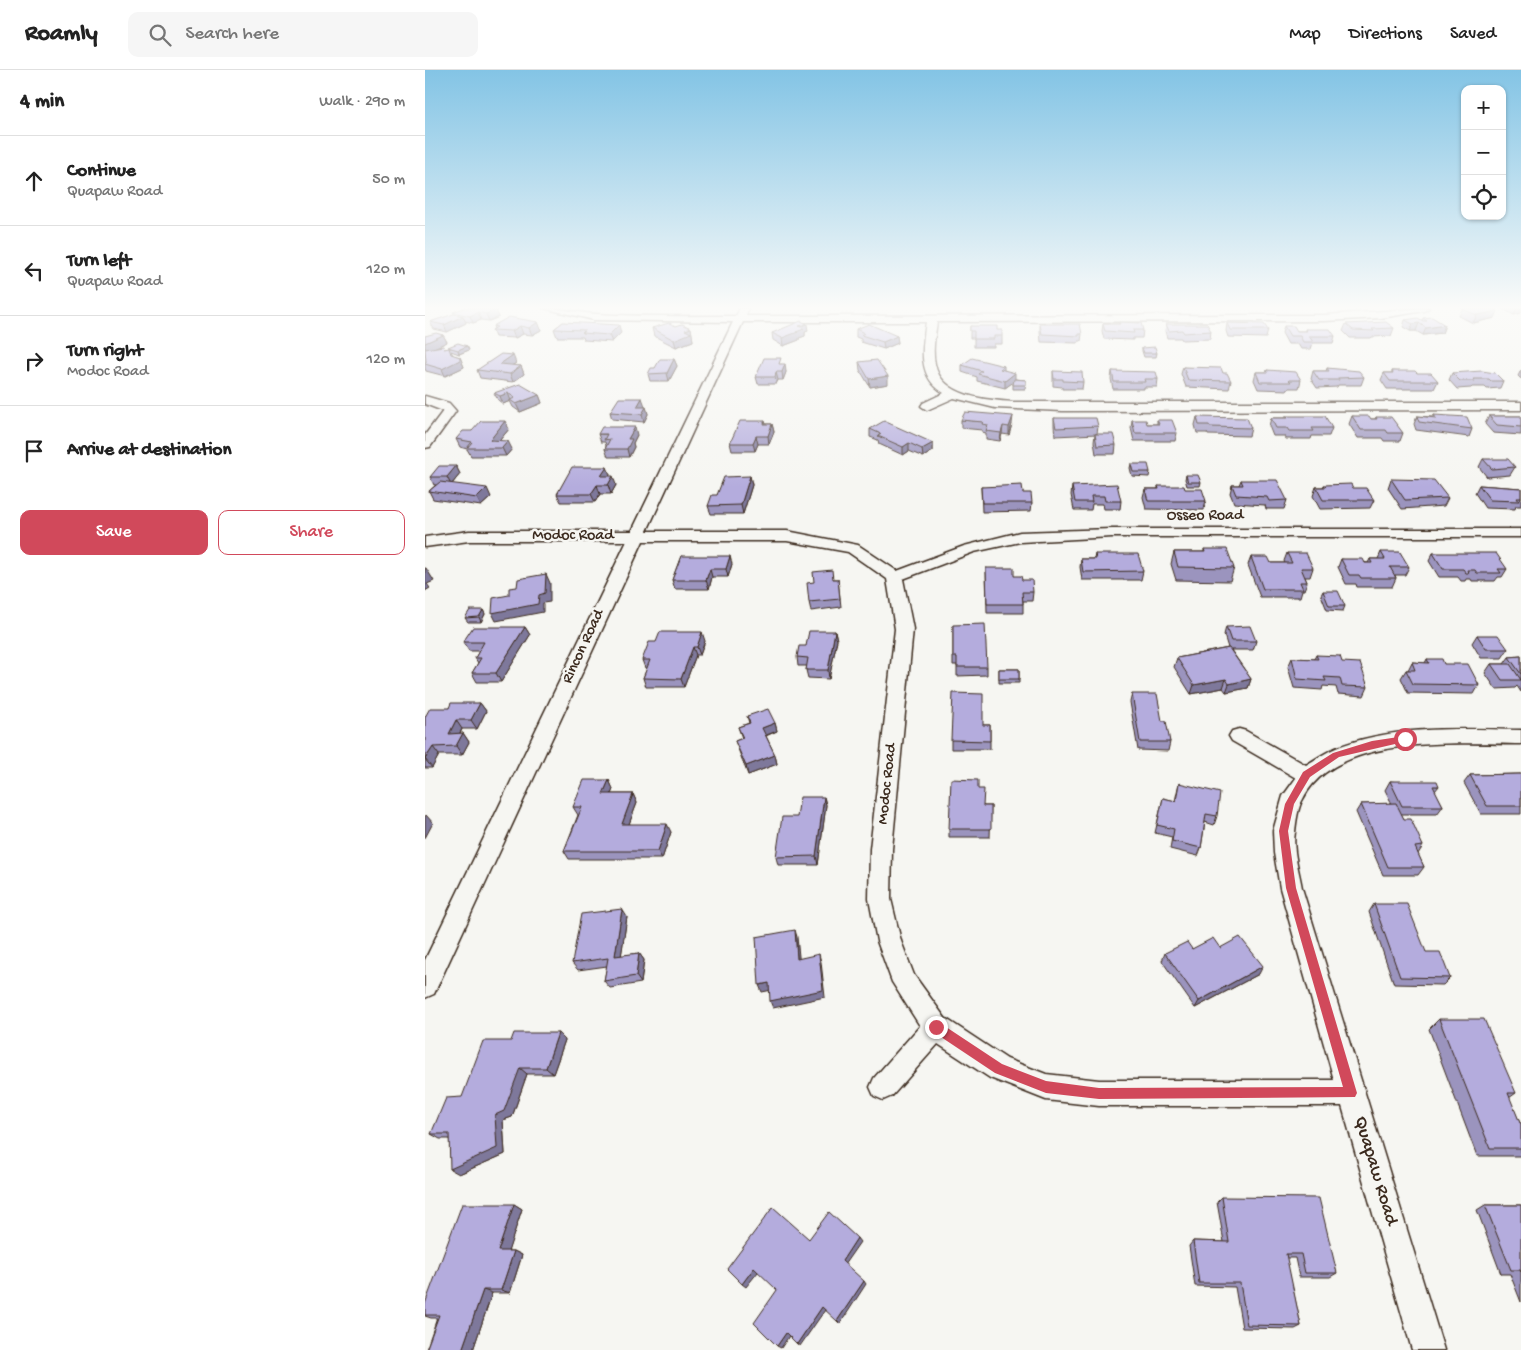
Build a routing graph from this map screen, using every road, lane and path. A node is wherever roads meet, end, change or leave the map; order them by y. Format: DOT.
graph roads {
  1 [pos="716,368"];
  2 [pos="931,368"];
  3 [pos="954,393"];
  4 [pos="425,400"];
  5 [pos="927,406"];
  6 [pos="1521,406"];
  7 [pos="425,444"];
  8 [pos="1521,533"];
  9 [pos="636,536"];
  10 [pos="425,542"];
  11 [pos="895,576"];
  12 [pos="1239,736"];
  13 [pos="1521,736"];
  14 [pos="1307,775"];
  15 [pos="425,986"];
  16 [pos="936,1027"];
  17 [pos="883,1087"];
  18 [pos="1351,1093"];
  19 [pos="1428,1350"];
  1 -- 9 [label="street, Rincon Road"];
  2 -- 3 [label="street"];
  3 -- 5 [label="street"];
  3 -- 6 [label="street"];
  4 -- 7 [label="street"];
  8 -- 11 [label="street, Osseo Road"];
  9 -- 10 [label="street, Modoc Road"];
  9 -- 11 [label="street, Modoc Road"];
  9 -- 15 [label="street, Rincon Road"];
  11 -- 16 [label="street, Modoc Road"];
  12 -- 14 [label="street"];
  13 -- 14 [label="street, Quapaw Road"];
  14 -- 18 [label="street, Quapaw Road"];
  16 -- 17 [label="street"];
  16 -- 18 [label="street, Modoc Road"];
  18 -- 19 [label="street, Quapaw Road"];
}
